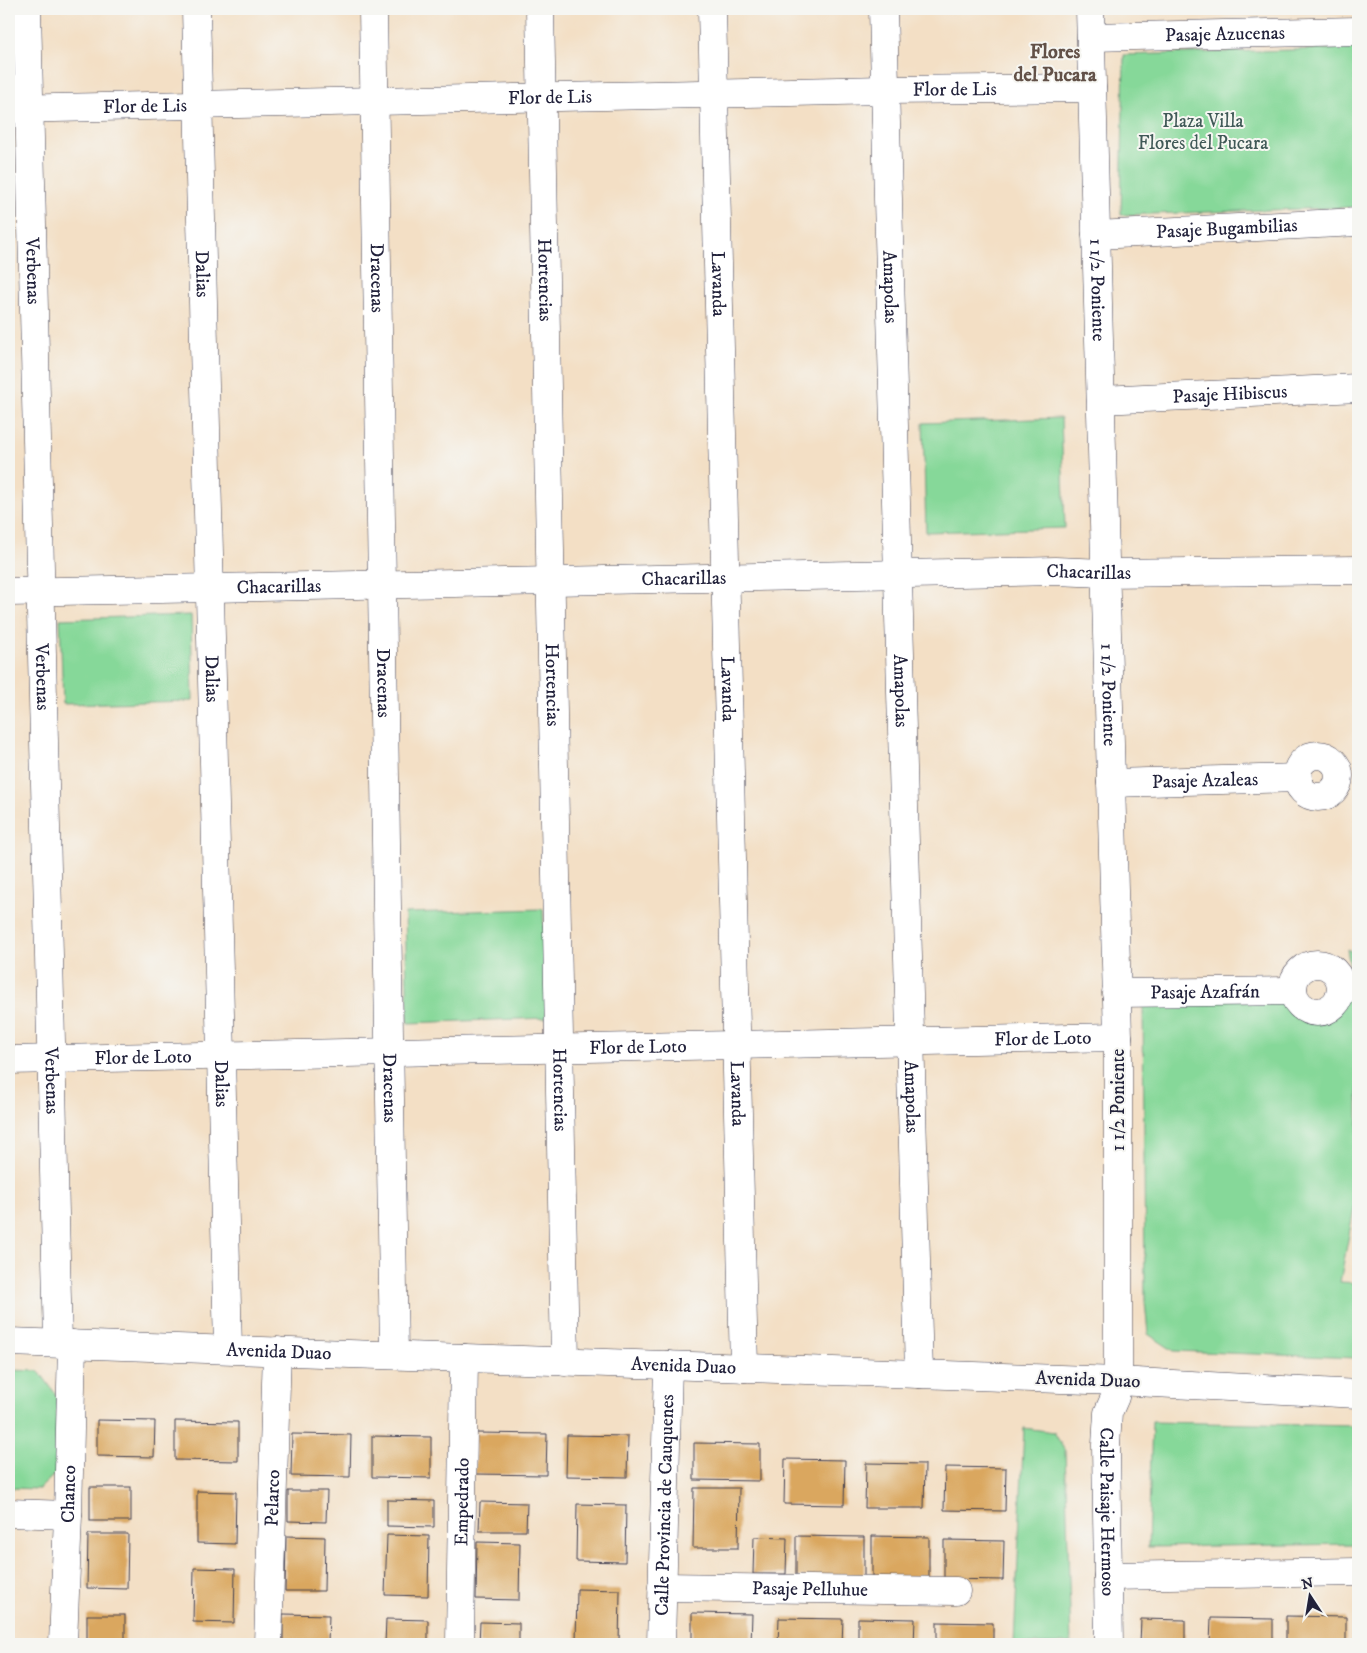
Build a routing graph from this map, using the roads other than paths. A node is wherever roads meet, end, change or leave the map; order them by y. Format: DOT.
graph roads {
  1 [pos="27,9"];
  2 [pos="196,9"];
  3 [pos="373,9"];
  4 [pos="540,9"];
  5 [pos="712,9"];
  6 [pos="883,9"];
  7 [pos="1090,9"];
  8 [pos="1358,31"];
  9 [pos="1091,37"];
  10 [pos="1092,88"];
  11 [pos="885,90"];
  12 [pos="714,94"];
  13 [pos="542,98"];
  14 [pos="374,101"];
  15 [pos="198,104"];
  16 [pos="19,109"];
  17 [pos="1358,222"];
  18 [pos="1096,235"];
  19 [pos="1358,388"];
  20 [pos="1101,400"];
  21 [pos="1358,570"];
  22 [pos="1105,573"];
  23 [pos="898,575"];
  24 [pos="725,578"];
  25 [pos="550,581"];
  26 [pos="382,584"];
  27 [pos="210,588"];
  28 [pos="40,591"];
  29 [pos="9,592"];
  30 [pos="1298,778"];
  31 [pos="1111,783"];
  32 [pos="1293,991"];
  33 [pos="1116,993"];
  34 [pos="1118,1038"];
  35 [pos="910,1042"];
  36 [pos="736,1045"];
  37 [pos="559,1049"];
  38 [pos="390,1052"];
  39 [pos="220,1056"];
  40 [pos="9,1060"];
  41 [pos="51,1060"];
  42 [pos="9,1342"];
  43 [pos="65,1344"];
  44 [pos="228,1349"];
  45 [pos="277,1351"];
  46 [pos="394,1355"];
  47 [pos="464,1358"];
  48 [pos="565,1362"];
  49 [pos="668,1365"];
  50 [pos="744,1368"];
  51 [pos="919,1374"];
  52 [pos="1118,1381"];
  53 [pos="1358,1394"];
  54 [pos="9,1514"];
  55 [pos="68,1516"];
  56 [pos="1358,1572"];
  57 [pos="1108,1576"];
  58 [pos="662,1587"];
  59 [pos="956,1591"];
  60 [pos="63,1644"];
  61 [pos="268,1644"];
  62 [pos="460,1644"];
  63 [pos="661,1644"];
  64 [pos="1109,1644"];
  1 -- 16 [label="street, Verbenas"];
  2 -- 15 [label="street, Dalias"];
  3 -- 14 [label="street, Dracenas"];
  4 -- 13 [label="street, Hortencias"];
  5 -- 12 [label="street, Lavanda"];
  6 -- 11 [label="street, Amapolas"];
  7 -- 9 [label="street, 1 1/2 Poniente"];
  8 -- 9 [label="street, Pasaje Azucenas"];
  9 -- 10 [label="street, 1 1/2 Poniente"];
  10 -- 11 [label="street, Flor de Lis"];
  10 -- 18 [label="street, 1 1/2 Poniente"];
  11 -- 12 [label="street, Flor de Lis"];
  11 -- 23 [label="street, Amapolas"];
  12 -- 13 [label="street, Flor de Lis"];
  12 -- 24 [label="street, Lavanda"];
  13 -- 14 [label="street, Flor de Lis"];
  13 -- 25 [label="street, Hortencias"];
  14 -- 15 [label="street, Flor de Lis"];
  14 -- 26 [label="street, Dracenas"];
  15 -- 16 [label="street, Flor de Lis"];
  15 -- 27 [label="street, Dalias"];
  16 -- 28 [label="street, Verbenas"];
  17 -- 18 [label="street, Pasaje Bugambilias"];
  18 -- 20 [label="street, 1 1/2 Poniente"];
  19 -- 20 [label="street, Pasaje Hibiscus"];
  20 -- 22 [label="street, 1 1/2 Poniente"];
  21 -- 22 [label="street, Chacarillas"];
  22 -- 23 [label="street, Chacarillas"];
  22 -- 31 [label="street, 1 1/2 Poniente"];
  23 -- 24 [label="street, Chacarillas"];
  23 -- 35 [label="street, Amapolas"];
  24 -- 25 [label="street, Chacarillas"];
  24 -- 36 [label="street, Lavanda"];
  25 -- 26 [label="street, Chacarillas"];
  25 -- 37 [label="street, Hortencias"];
  26 -- 27 [label="street, Chacarillas"];
  26 -- 38 [label="street, Dracenas"];
  27 -- 28 [label="street, Chacarillas"];
  27 -- 39 [label="street, Dalias"];
  28 -- 29 [label="street, Chacarillas"];
  28 -- 41 [label="street, Verbenas"];
  30 -- 31 [label="street, Pasaje Azaleas"];
  31 -- 33 [label="street, 1 1/2 Poniente"];
  32 -- 33 [label="street, Pasaje Azafrán"];
  33 -- 34 [label="street, 1 1/2 Poniente"];
  34 -- 35 [label="street, Flor de Loto"];
  34 -- 52 [label="street, 1 1/2 Poniente"];
  35 -- 36 [label="street, Flor de Loto"];
  35 -- 51 [label="street, Amapolas"];
  36 -- 37 [label="street, Flor de Loto"];
  36 -- 50 [label="street, Lavanda"];
  37 -- 38 [label="street, Flor de Loto"];
  37 -- 48 [label="street, Hortencias"];
  38 -- 39 [label="street, Flor de Loto"];
  38 -- 46 [label="street, Dracenas"];
  39 -- 41 [label="street, Flor de Loto"];
  39 -- 44 [label="street, Dalias"];
  40 -- 41 [label="street, Flor de Loto"];
  41 -- 43 [label="street, Verbenas"];
  42 -- 43 [label="street, Avenida Duao"];
  43 -- 44 [label="street, Avenida Duao"];
  43 -- 55 [label="street, Chanco"];
  44 -- 45 [label="street, Avenida Duao"];
  45 -- 46 [label="street, Avenida Duao"];
  45 -- 61 [label="street, Pelarco"];
  46 -- 47 [label="street, Avenida Duao"];
  47 -- 48 [label="street, Avenida Duao"];
  47 -- 62 [label="street, Empedrado"];
  48 -- 49 [label="street, Avenida Duao"];
  49 -- 50 [label="street, Avenida Duao"];
  49 -- 58 [label="street, Calle Provincia de Cauquenes"];
  50 -- 51 [label="street, Avenida Duao"];
  51 -- 52 [label="street, Avenida Duao"];
  52 -- 53 [label="street, Avenida Duao"];
  52 -- 57 [label="street, Calle Paisaje Hermoso"];
  54 -- 55 [label="street"];
  55 -- 60 [label="street, Chanco"];
  56 -- 57 [label="street"];
  57 -- 64 [label="street, Calle Paisaje Hermoso"];
  58 -- 59 [label="street, Pasaje Pelluhue"];
  58 -- 63 [label="street, Calle Provincia de Cauquenes"];
}
